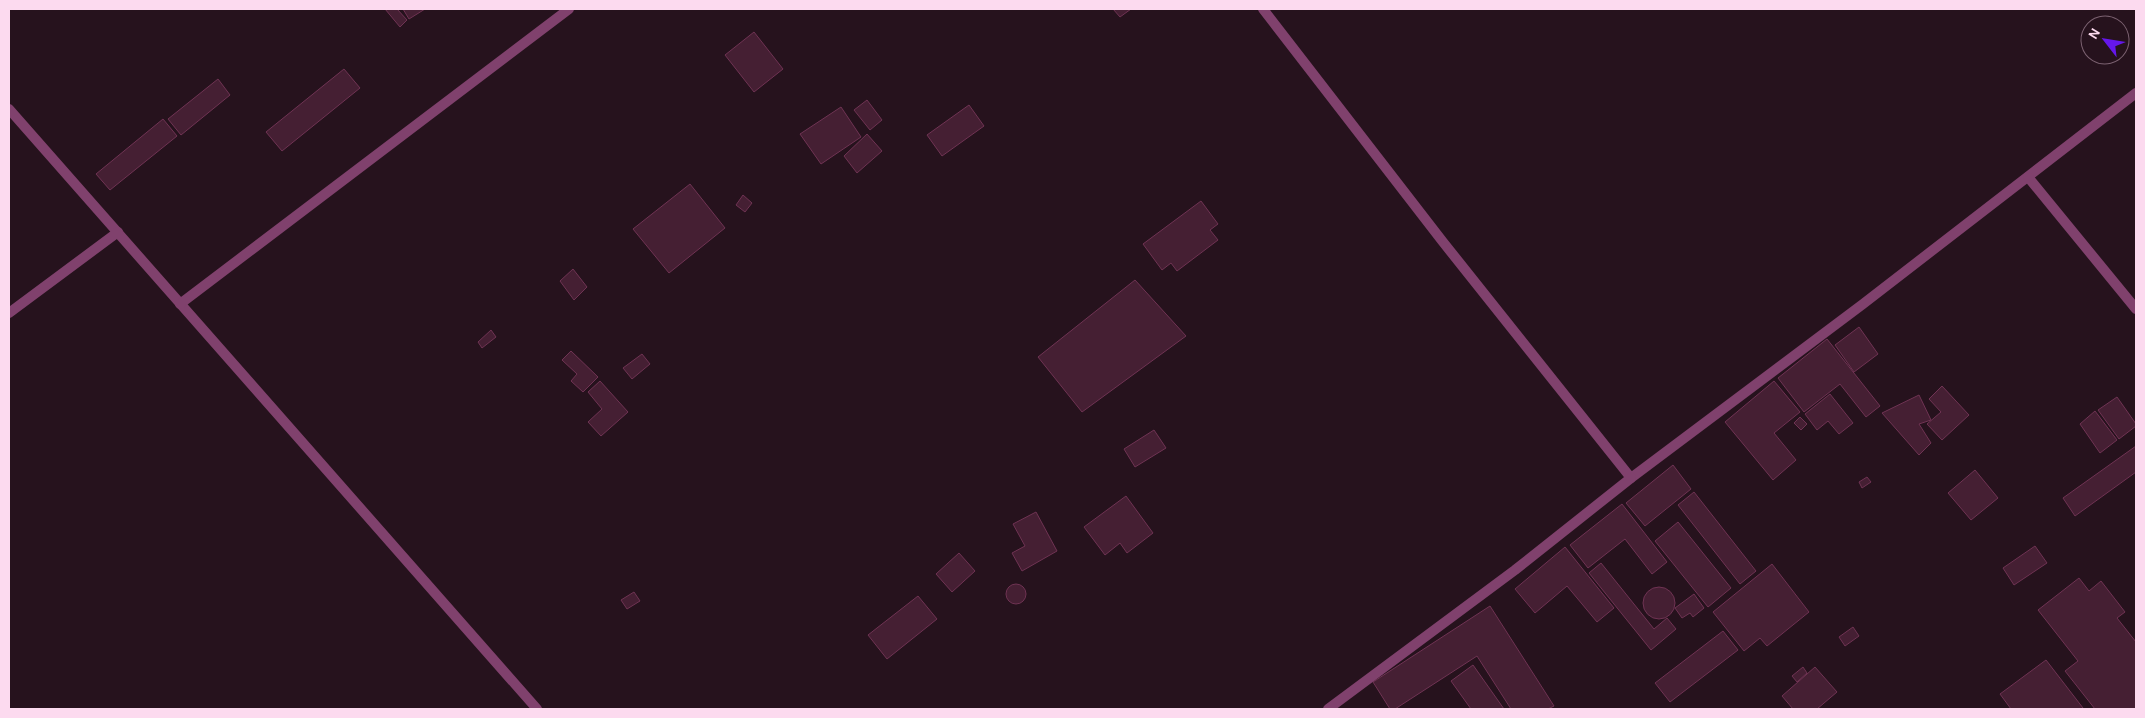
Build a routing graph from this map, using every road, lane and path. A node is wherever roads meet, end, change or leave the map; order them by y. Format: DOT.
graph roads {
  1 [pos="569,9"];
  2 [pos="1264,9"];
  3 [pos="2136,93"];
  4 [pos="9,109"];
  5 [pos="2028,177"];
  6 [pos="118,232"];
  7 [pos="180,304"];
  8 [pos="2136,309"];
  9 [pos="9,313"];
  10 [pos="1632,478"];
  11 [pos="537,709"];
  12 [pos="1328,709"];
  1 -- 7 [label="street"];
  2 -- 10 [label="street"];
  3 -- 5 [label="street"];
  4 -- 6 [label="street"];
  5 -- 8 [label="street"];
  5 -- 10 [label="street"];
  6 -- 7 [label="street"];
  6 -- 9 [label="street"];
  7 -- 11 [label="street"];
  10 -- 12 [label="street"];
}
